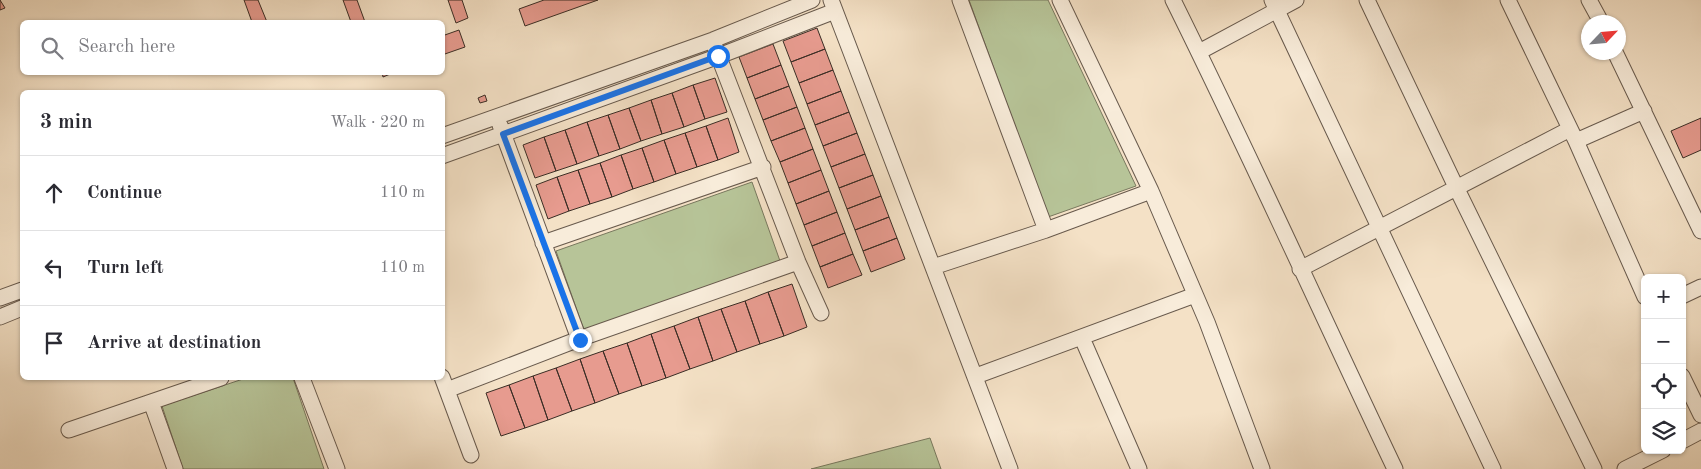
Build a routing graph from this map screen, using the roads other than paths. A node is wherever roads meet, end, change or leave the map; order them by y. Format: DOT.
graph roads {
  1 [pos="812,0"];
  2 [pos="960,0"];
  3 [pos="1060,0"];
  4 [pos="1173,0"];
  5 [pos="1296,0"];
  6 [pos="1367,0"];
  7 [pos="1508,0"];
  8 [pos="1590,0"];
  9 [pos="1275,5"];
  10 [pos="833,6"];
  11 [pos="1598,15"];
  12 [pos="713,40"];
  13 [pos="1199,52"];
  14 [pos="718,56"];
  15 [pos="1619,60"];
  16 [pos="1644,111"];
  17 [pos="497,117"];
  18 [pos="503,134"];
  19 [pos="445,135"];
  20 [pos="1573,135"];
  21 [pos="445,155"];
  22 [pos="763,167"];
  23 [pos="1456,187"];
  24 [pos="1151,191"];
  25 [pos="1379,229"];
  26 [pos="1046,230"];
  27 [pos="1701,232"];
  28 [pos="543,243"];
  29 [pos="798,262"];
  30 [pos="934,266"];
  31 [pos="1300,269"];
  32 [pos="1701,287"];
  33 [pos="1641,288"];
  34 [pos="20,291"];
  35 [pos="1195,294"];
  36 [pos="1686,294"];
  37 [pos="0,298"];
  38 [pos="20,309"];
  39 [pos="821,313"];
  40 [pos="0,317"];
  41 [pos="1082,338"];
  42 [pos="580,340"];
  43 [pos="976,376"];
  44 [pos="215,380"];
  45 [pos="303,380"];
  46 [pos="445,383"];
  47 [pos="1686,384"];
  48 [pos="151,402"];
  49 [pos="1701,416"];
  50 [pos="69,430"];
  51 [pos="1701,431"];
  52 [pos="1686,439"];
  53 [pos="1655,454"];
  54 [pos="471,455"];
  55 [pos="175,469"];
  56 [pos="337,469"];
  57 [pos="1010,469"];
  58 [pos="1139,469"];
  59 [pos="1262,469"];
  60 [pos="1395,469"];
  61 [pos="1493,469"];
  62 [pos="1594,469"];
  63 [pos="1625,469"];
  1 -- 12 [label="street"];
  2 -- 26 [label="street"];
  3 -- 24 [label="street"];
  4 -- 13 [label="street"];
  5 -- 9 [label="street"];
  6 -- 23 [label="street"];
  7 -- 20 [label="street"];
  8 -- 11 [label="street"];
  9 -- 13 [label="street"];
  9 -- 25 [label="street"];
  10 -- 14 [label="street"];
  10 -- 30 [label="street"];
  12 -- 14 [label="street"];
  12 -- 17 [label="street"];
  13 -- 31 [label="street"];
  14 -- 18 [label="street"];
  14 -- 22 [label="street"];
  15 -- 16 [label="street"];
  16 -- 20 [label="street"];
  16 -- 27 [label="street"];
  17 -- 18 [label="street"];
  17 -- 19 [label="street"];
  18 -- 21 [label="street"];
  18 -- 28 [label="street"];
  20 -- 23 [label="street"];
  20 -- 33 [label="street"];
  22 -- 28 [label="street"];
  22 -- 29 [label="street"];
  23 -- 25 [label="street"];
  23 -- 62 [label="street"];
  24 -- 26 [label="street"];
  24 -- 35 [label="street"];
  25 -- 31 [label="street"];
  25 -- 61 [label="street"];
  26 -- 30 [label="street"];
  28 -- 42 [label="street"];
  29 -- 39 [label="street"];
  29 -- 42 [label="street"];
  30 -- 43 [label="street"];
  31 -- 60 [label="street"];
  32 -- 36 [label="street"];
  34 -- 37 [label="street"];
  35 -- 41 [label="street"];
  35 -- 59 [label="street"];
  38 -- 40 [label="street"];
  41 -- 43 [label="street"];
  41 -- 58 [label="street"];
  42 -- 46 [label="street"];
  43 -- 57 [label="street"];
  44 -- 48 [label="street"];
  45 -- 56 [label="street"];
  46 -- 54 [label="street"];
  47 -- 49 [label="street"];
  48 -- 50 [label="street"];
  48 -- 55 [label="street"];
  51 -- 52 [label="street"];
  53 -- 63 [label="street"];
}
